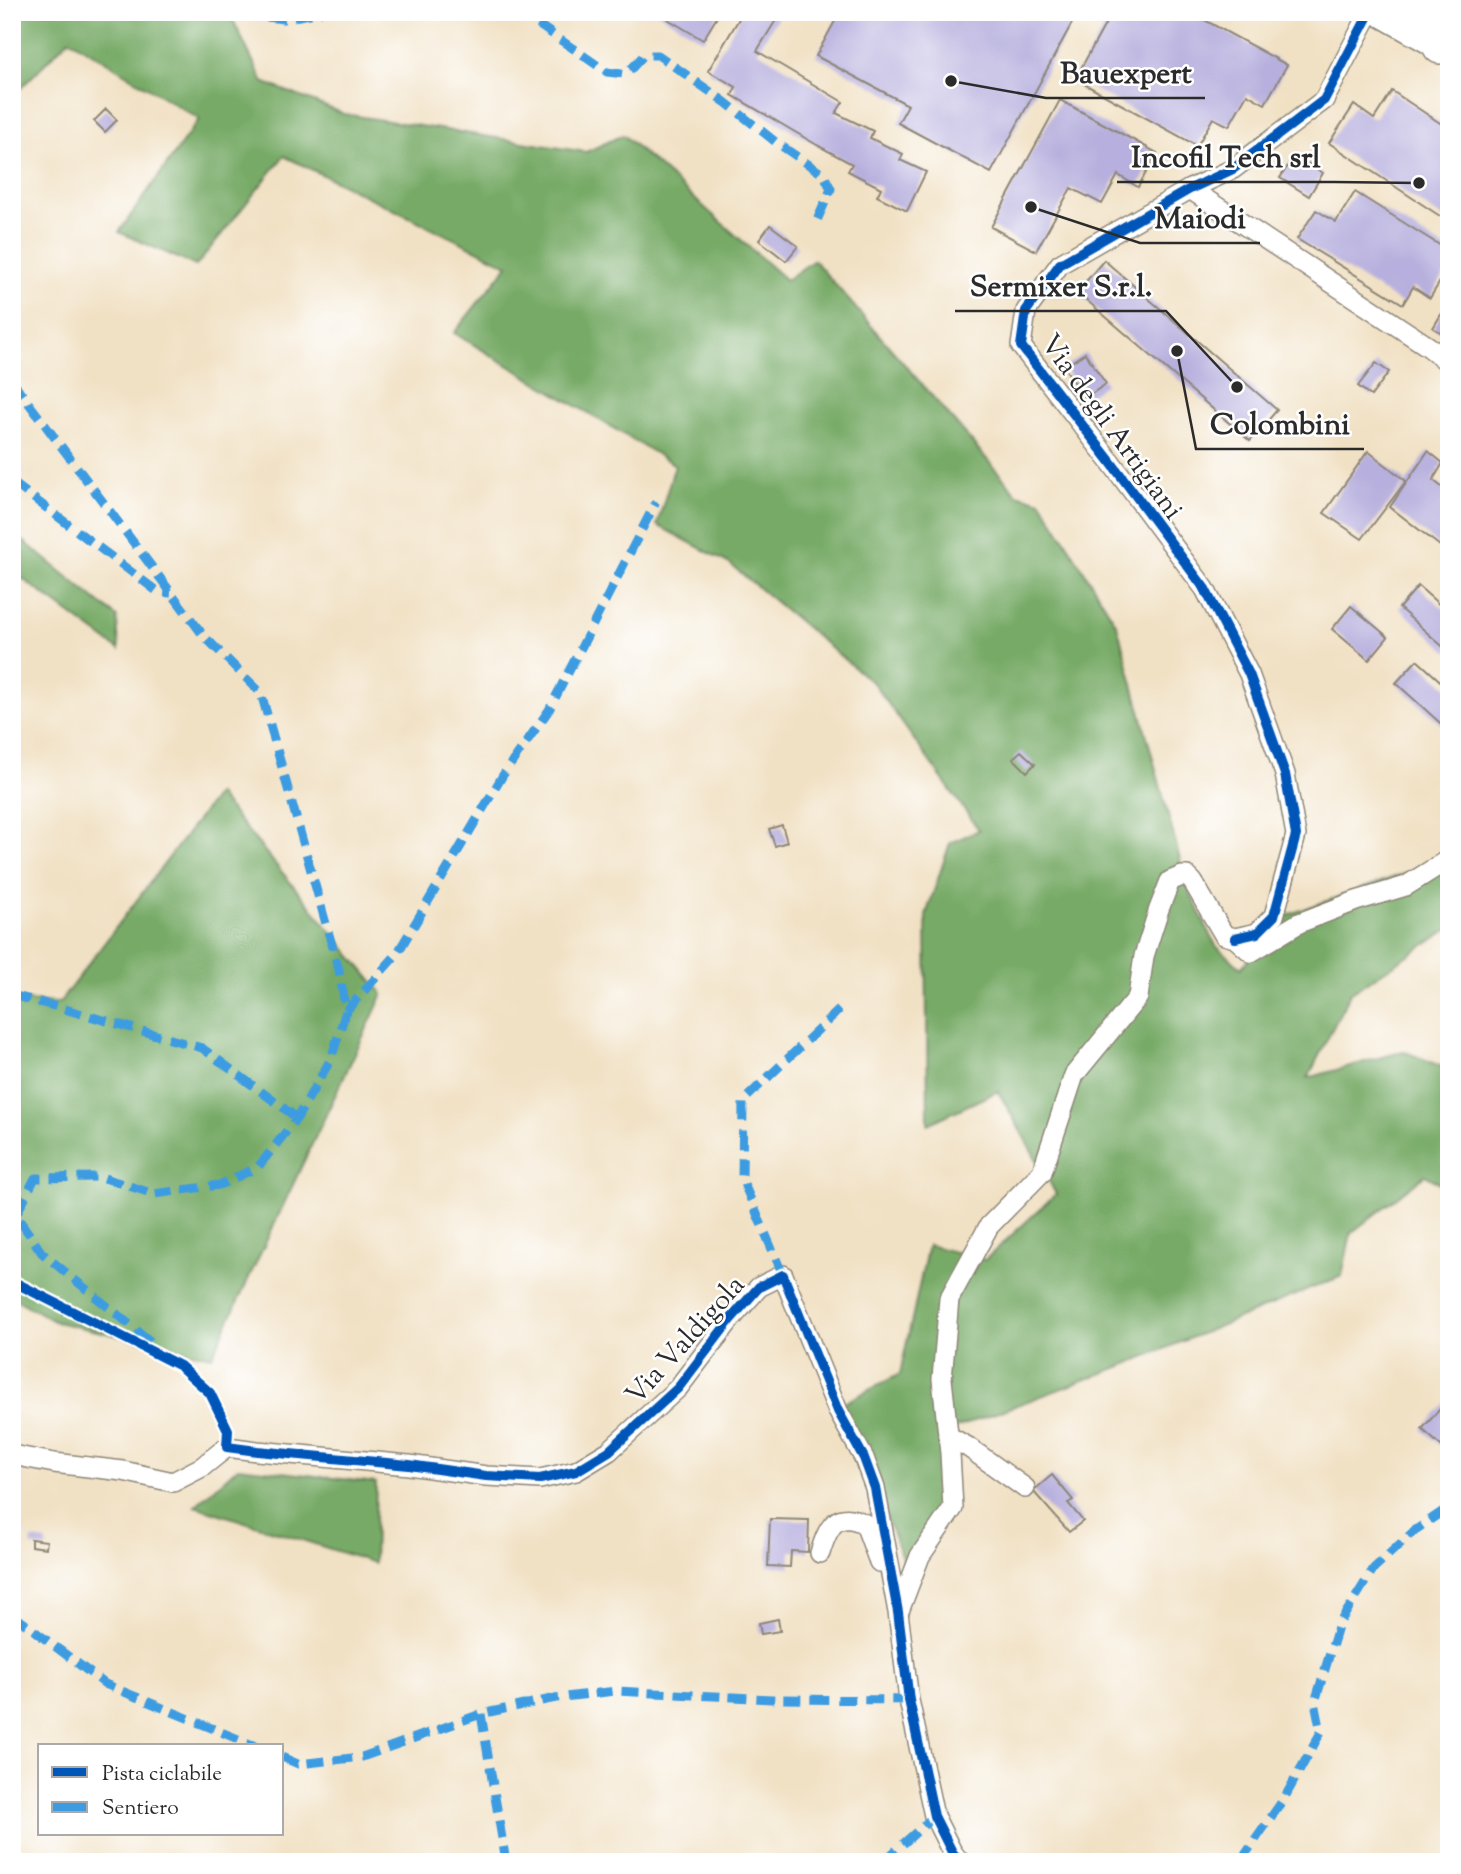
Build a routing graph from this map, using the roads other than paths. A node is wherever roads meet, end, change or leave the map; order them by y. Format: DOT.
graph roads {
  1 [pos="1370,12"];
  2 [pos="1378,12"];
  3 [pos="1419,12"];
  4 [pos="1445,49"];
  5 [pos="1189,189"];
  6 [pos="1449,363"];
  7 [pos="1449,859"];
  8 [pos="1235,938"];
  9 [pos="948,1436"];
  10 [pos="12,1455"];
  11 [pos="1025,1488"];
  12 [pos="820,1553"];
  13 [pos="898,1612"];
  14 [pos="960,1862"];
  1 -- 5 [label="street, Via degli Artigiani"];
  2 -- 4 [label="main road"];
  3 -- 4 [label="highway"];
  5 -- 6 [label="street"];
  5 -- 8 [label="street, Via degli Artigiani"];
  7 -- 8 [label="street"];
  8 -- 9 [label="street"];
  9 -- 11 [label="street"];
  9 -- 13 [label="street"];
  10 -- 13 [label="street, Via Valdigola"];
  12 -- 13 [label="street"];
  13 -- 14 [label="street, Via Valdigola"];
}
